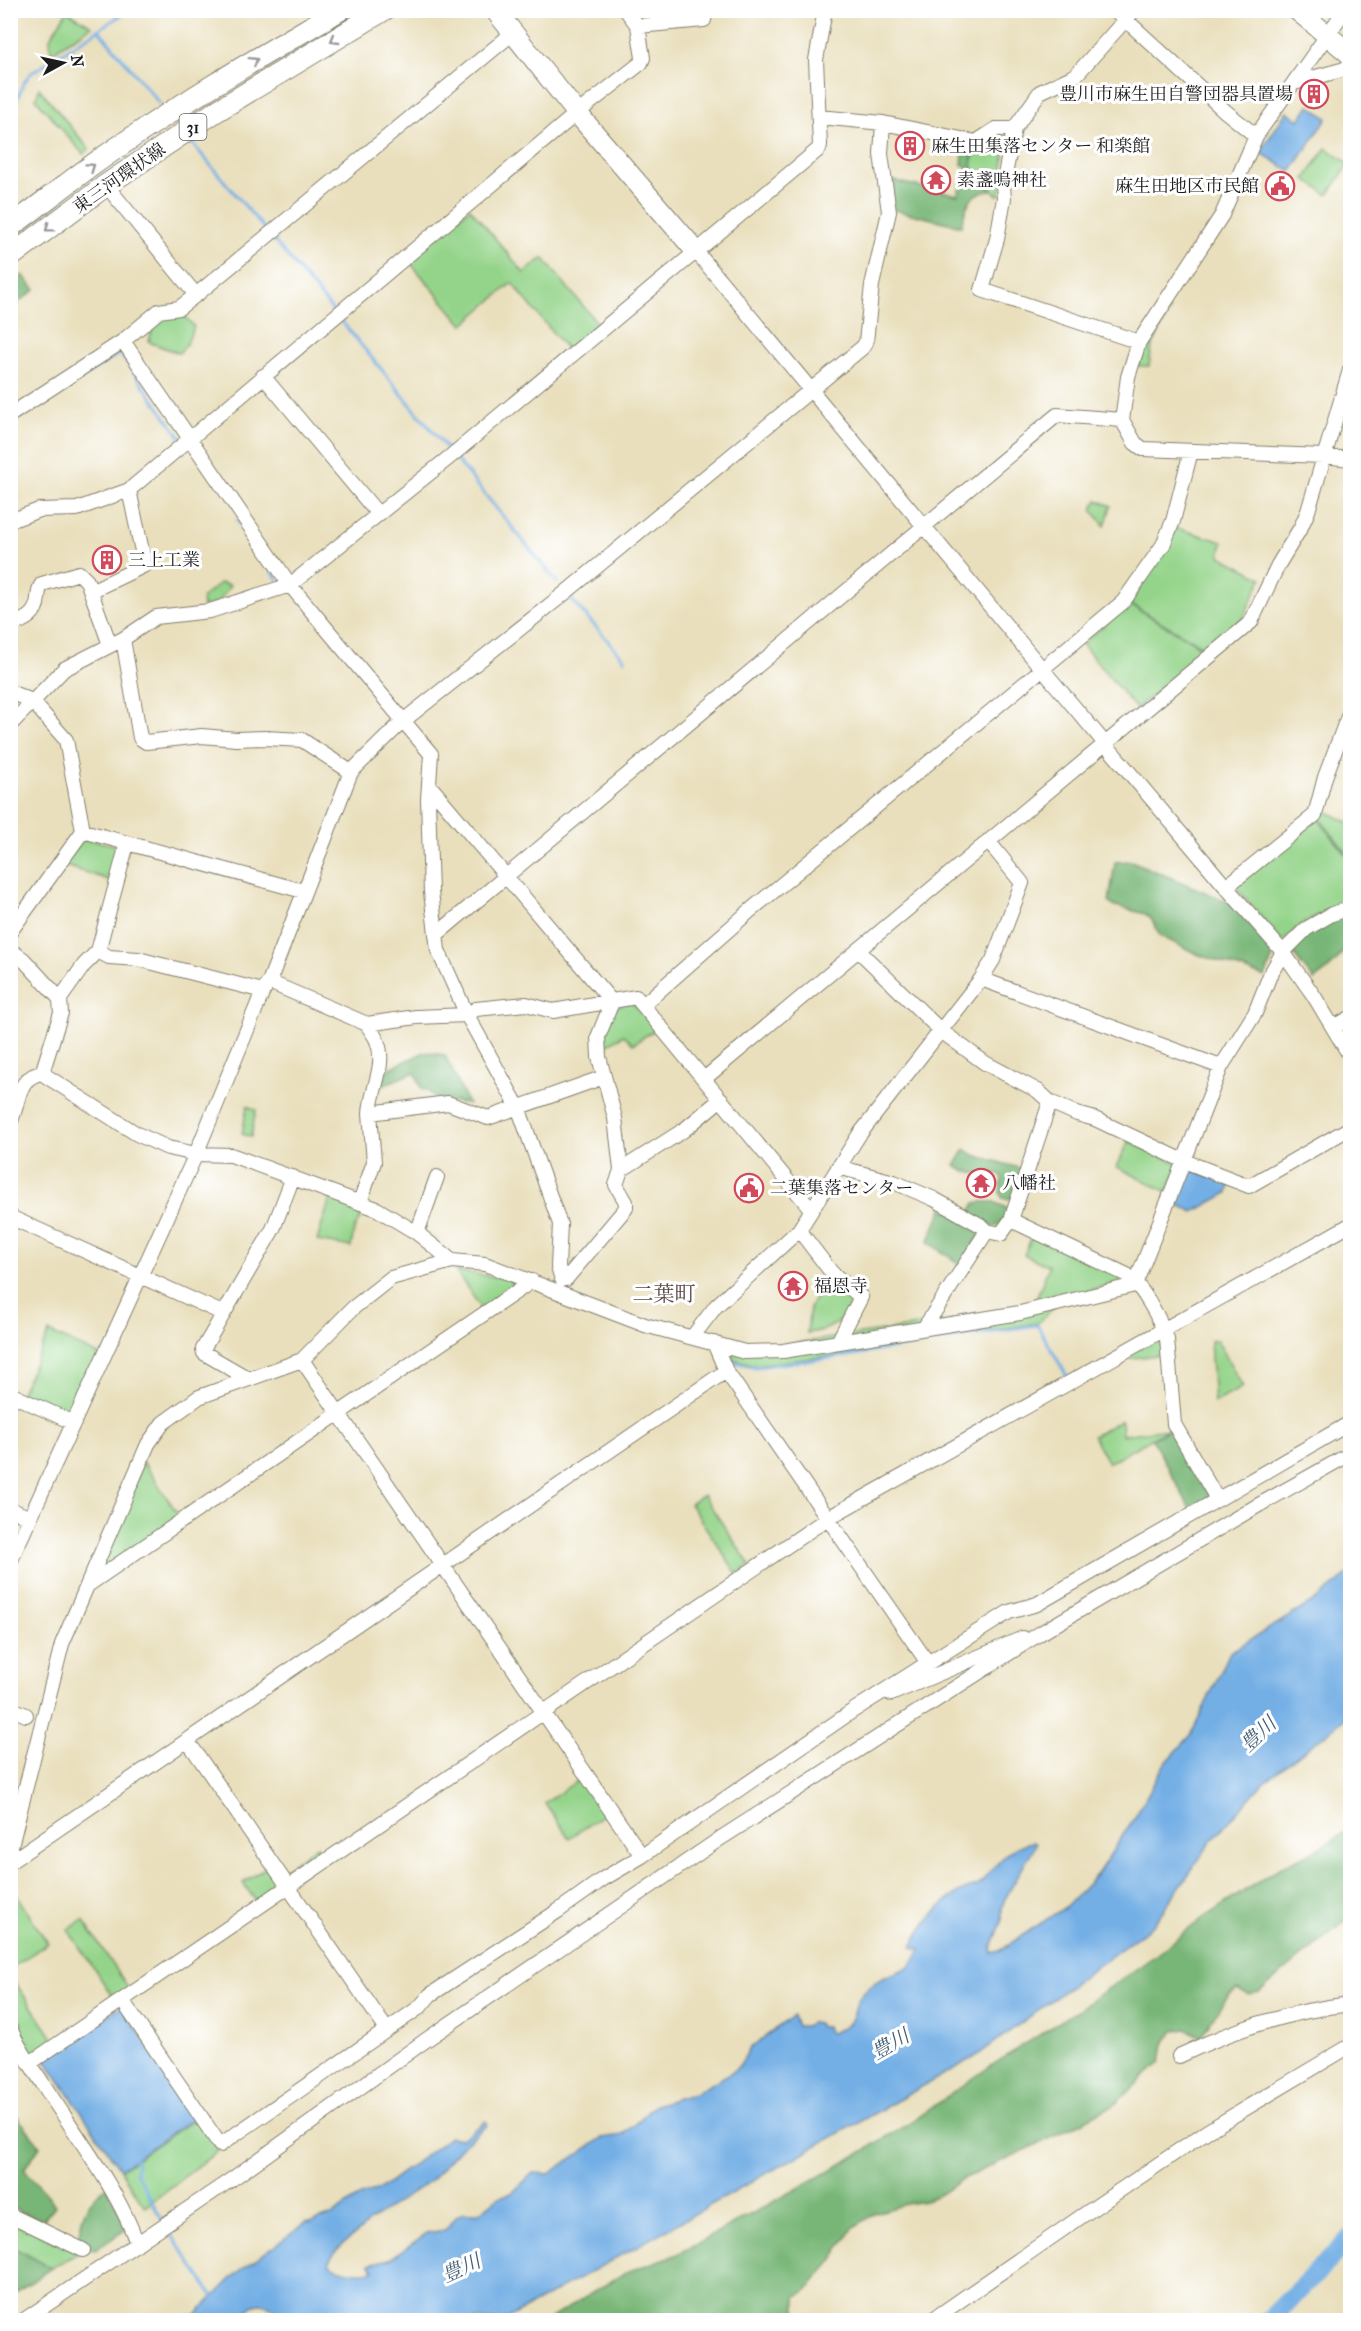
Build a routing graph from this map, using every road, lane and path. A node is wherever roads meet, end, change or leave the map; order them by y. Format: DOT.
graph roads {
  1 [pos="340,10"];
  2 [pos="384,10"];
  3 [pos="495,10"];
  4 [pos="626,10"];
  5 [pos="706,10"];
  6 [pos="825,10"];
  7 [pos="1297,10"];
  8 [pos="1345,10"];
  9 [pos="1125,14"];
  10 [pos="638,26"];
  11 [pos="513,33"];
  12 [pos="1328,35"];
  13 [pos="1350,54"];
  14 [pos="1350,64"];
  15 [pos="1294,83"];
  16 [pos="577,113"];
  17 [pos="819,117"];
  18 [pos="883,123"];
  19 [pos="1014,129"];
  20 [pos="1256,136"];
  21 [pos="106,185"];
  22 [pos="10,227"];
  23 [pos="695,250"];
  24 [pos="10,257"];
  25 [pos="196,295"];
  26 [pos="123,341"];
  27 [pos="1139,342"];
  28 [pos="1350,370"];
  29 [pos="263,376"];
  30 [pos="811,389"];
  31 [pos="10,415"];
  32 [pos="1122,420"];
  33 [pos="189,438"];
  34 [pos="1191,451"];
  35 [pos="1324,456"];
  36 [pos="1350,459"];
  37 [pos="129,490"];
  38 [pos="378,514"];
  39 [pos="10,521"];
  40 [pos="925,526"];
  41 [pos="290,585"];
  42 [pos="91,591"];
  43 [pos="10,626"];
  44 [pos="117,642"];
  45 [pos="1043,670"];
  46 [pos="10,692"];
  47 [pos="32,701"];
  48 [pos="1350,711"];
  49 [pos="403,722"];
  50 [pos="10,725"];
  51 [pos="1105,744"];
  52 [pos="351,772"];
  53 [pos="429,785"];
  54 [pos="83,831"];
  55 [pos="988,841"];
  56 [pos="127,844"];
  57 [pos="507,876"];
  58 [pos="1226,887"];
  59 [pos="303,891"];
  60 [pos="1350,908"];
  61 [pos="10,932"];
  62 [pos="436,935"];
  63 [pos="10,950"];
  64 [pos="858,950"];
  65 [pos="98,951"];
  66 [pos="1283,952"];
  67 [pos="981,979"];
  68 [pos="266,986"];
  69 [pos="60,999"];
  70 [pos="612,1002"];
  71 [pos="643,1005"];
  72 [pos="467,1015"];
  73 [pos="1350,1018"];
  74 [pos="367,1024"];
  75 [pos="1334,1027"];
  76 [pos="941,1031"];
  77 [pos="1350,1056"];
  78 [pos="1221,1067"];
  79 [pos="43,1073"];
  80 [pos="604,1077"];
  81 [pos="704,1079"];
  82 [pos="721,1099"];
  83 [pos="1050,1102"];
  84 [pos="518,1107"];
  85 [pos="370,1113"];
  86 [pos="10,1123"];
  87 [pos="1350,1128"];
  88 [pos="196,1154"];
  89 [pos="1184,1161"];
  90 [pos="838,1167"];
  91 [pos="621,1170"];
  92 [pos="293,1177"];
  93 [pos="437,1177"];
  94 [pos="360,1202"];
  95 [pos="811,1209"];
  96 [pos="10,1217"];
  97 [pos="1011,1220"];
  98 [pos="1350,1225"];
  99 [pos="799,1230"];
  100 [pos="987,1231"];
  101 [pos="417,1233"];
  102 [pos="452,1261"];
  103 [pos="140,1277"];
  104 [pos="532,1281"];
  105 [pos="1136,1282"];
  106 [pos="222,1313"];
  107 [pos="924,1328"];
  108 [pos="1164,1329"];
  109 [pos="693,1336"];
  110 [pos="838,1342"];
  111 [pos="714,1343"];
  112 [pos="302,1360"];
  113 [pos="726,1371"];
  114 [pos="249,1379"];
  115 [pos="10,1394"];
  116 [pos="338,1413"];
  117 [pos="74,1423"];
  118 [pos="1350,1423"];
  119 [pos="1350,1454"];
  120 [pos="1217,1499"];
  121 [pos="10,1509"];
  122 [pos="30,1518"];
  123 [pos="828,1518"];
  124 [pos="10,1562"];
  125 [pos="442,1565"];
  126 [pos="88,1585"];
  127 [pos="1039,1634"];
  128 [pos="928,1663"];
  129 [pos="869,1702"];
  130 [pos="10,1708"];
  131 [pos="544,1712"];
  132 [pos="26,1715"];
  133 [pos="187,1740"];
  134 [pos="10,1850"];
  135 [pos="642,1856"];
  136 [pos="10,1862"];
  137 [pos="287,1887"];
  138 [pos="122,2000"];
  139 [pos="1350,2004"];
  140 [pos="10,2028"];
  141 [pos="387,2030"];
  142 [pos="1350,2046"];
  143 [pos="1179,2056"];
  144 [pos="30,2063"];
  145 [pos="12,2220"];
  146 [pos="137,2244"];
  147 [pos="83,2250"];
  148 [pos="24,2320"];
  149 [pos="932,2320"];
  22 -- 1 [label="main road, 東三河環状線 / 31, one-way"];
  2 -- 21 [label="main road, 東三河環状線 / 31, one-way"];
  3 -- 11 [label="main road"];
  4 -- 10 [label="street"];
  5 -- 10 [label="street"];
  6 -- 17 [label="street"];
  7 -- 12 [label="main road"];
  8 -- 12 [label="street"];
  9 -- 19 [label="street"];
  9 -- 20 [label="street"];
  10 -- 16 [label="street"];
  11 -- 16 [label="main road"];
  11 -- 25 [label="street"];
  12 -- 13 [label="main road"];
  12 -- 15 [label="street"];
  14 -- 15 [label="street"];
  15 -- 20 [label="street"];
  16 -- 23 [label="main road"];
  16 -- 29 [label="street"];
  17 -- 18 [label="street"];
  17 -- 23 [label="street"];
  18 -- 19 [label="street"];
  18 -- 30 [label="street"];
  19 -- 27 [label="street"];
  20 -- 27 [label="street"];
  21 -- 24 [label="main road, 東三河環状線 / 31, one-way"];
  21 -- 25 [label="street"];
  23 -- 30 [label="street"];
  23 -- 38 [label="street"];
  25 -- 26 [label="street"];
  26 -- 31 [label="street"];
  26 -- 33 [label="street"];
  27 -- 32 [label="street"];
  28 -- 35 [label="street"];
  29 -- 33 [label="street"];
  29 -- 38 [label="street"];
  30 -- 40 [label="street"];
  30 -- 49 [label="street"];
  32 -- 34 [label="street"];
  32 -- 40 [label="street"];
  33 -- 37 [label="street"];
  33 -- 41 [label="street"];
  34 -- 35 [label="street"];
  34 -- 45 [label="street"];
  35 -- 36 [label="street"];
  35 -- 51 [label="street"];
  37 -- 39 [label="street"];
  37 -- 42 [label="street"];
  38 -- 41 [label="street"];
  40 -- 45 [label="street"];
  40 -- 57 [label="street"];
  41 -- 44 [label="street"];
  41 -- 49 [label="street"];
  42 -- 43 [label="street"];
  42 -- 44 [label="street"];
  44 -- 47 [label="street"];
  44 -- 52 [label="street"];
  45 -- 51 [label="street"];
  45 -- 71 [label="street"];
  46 -- 47 [label="street"];
  47 -- 50 [label="street"];
  47 -- 54 [label="street"];
  48 -- 58 [label="street"];
  49 -- 52 [label="street"];
  49 -- 53 [label="street"];
  51 -- 55 [label="street"];
  51 -- 58 [label="street"];
  52 -- 59 [label="street"];
  53 -- 57 [label="street"];
  53 -- 62 [label="street"];
  54 -- 56 [label="street"];
  54 -- 61 [label="street"];
  55 -- 64 [label="street"];
  55 -- 67 [label="street"];
  56 -- 59 [label="street"];
  56 -- 65 [label="street"];
  57 -- 62 [label="street"];
  57 -- 70 [label="street"];
  58 -- 66 [label="street"];
  59 -- 68 [label="street"];
  60 -- 66 [label="street"];
  62 -- 72 [label="street"];
  63 -- 69 [label="street"];
  64 -- 76 [label="street"];
  64 -- 81 [label="street"];
  65 -- 68 [label="street"];
  65 -- 69 [label="street"];
  66 -- 75 [label="street"];
  66 -- 78 [label="street"];
  67 -- 76 [label="street"];
  67 -- 78 [label="street"];
  68 -- 74 [label="street"];
  68 -- 88 [label="street"];
  69 -- 79 [label="street"];
  70 -- 71 [label="street"];
  70 -- 72 [label="street"];
  70 -- 80 [label="street"];
  71 -- 81 [label="street"];
  72 -- 74 [label="street"];
  72 -- 84 [label="street"];
  73 -- 75 [label="street"];
  74 -- 85 [label="street"];
  75 -- 77 [label="street"];
  76 -- 83 [label="street"];
  76 -- 90 [label="street"];
  78 -- 89 [label="street"];
  79 -- 86 [label="street"];
  79 -- 88 [label="street"];
  80 -- 84 [label="street"];
  80 -- 91 [label="street"];
  81 -- 82 [label="street"];
  82 -- 91 [label="street"];
  82 -- 95 [label="street"];
  83 -- 89 [label="street"];
  83 -- 97 [label="street"];
  84 -- 85 [label="street"];
  84 -- 91 [label="street"];
  85 -- 94 [label="street"];
  87 -- 89 [label="street"];
  88 -- 92 [label="street"];
  88 -- 103 [label="street"];
  89 -- 105 [label="street"];
  90 -- 95 [label="street"];
  90 -- 100 [label="street"];
  92 -- 94 [label="street"];
  92 -- 106 [label="street"];
  93 -- 101 [label="street"];
  94 -- 101 [label="street"];
  95 -- 99 [label="street"];
  96 -- 103 [label="street"];
  97 -- 100 [label="street"];
  97 -- 105 [label="street"];
  98 -- 108 [label="street"];
  99 -- 109 [label="street"];
  99 -- 110 [label="street"];
  100 -- 107 [label="street"];
  101 -- 102 [label="street"];
  102 -- 104 [label="street"];
  102 -- 112 [label="street"];
  103 -- 106 [label="street"];
  103 -- 117 [label="street"];
  104 -- 109 [label="street"];
  104 -- 116 [label="street"];
  105 -- 107 [label="street"];
  105 -- 108 [label="street"];
  106 -- 114 [label="street"];
  107 -- 110 [label="street"];
  108 -- 120 [label="street"];
  108 -- 123 [label="street"];
  109 -- 111 [label="street"];
  110 -- 111 [label="street"];
  111 -- 113 [label="street"];
  112 -- 114 [label="street"];
  112 -- 116 [label="street"];
  113 -- 123 [label="street"];
  113 -- 125 [label="street"];
  114 -- 126 [label="street"];
  115 -- 117 [label="street"];
  116 -- 125 [label="street"];
  116 -- 126 [label="street"];
  117 -- 122 [label="street"];
  118 -- 120 [label="street"];
  119 -- 127 [label="street"];
  120 -- 128 [label="street"];
  121 -- 122 [label="street"];
  122 -- 124 [label="street"];
  123 -- 128 [label="street"];
  123 -- 131 [label="street"];
  125 -- 131 [label="street"];
  125 -- 133 [label="street"];
  126 -- 134 [label="street"];
  127 -- 129 [label="street"];
  127 -- 146 [label="street"];
  128 -- 129 [label="street"];
  129 -- 135 [label="street"];
  130 -- 132 [label="street"];
  131 -- 135 [label="street"];
  131 -- 137 [label="street"];
  133 -- 136 [label="street"];
  133 -- 137 [label="street"];
  135 -- 141 [label="street"];
  137 -- 138 [label="street"];
  137 -- 141 [label="street"];
  138 -- 141 [label="street"];
  138 -- 144 [label="street"];
  139 -- 143 [label="street"];
  140 -- 144 [label="street"];
  142 -- 149 [label="street"];
  144 -- 146 [label="street"];
  145 -- 147 [label="street"];
  146 -- 148 [label="street"];
}
